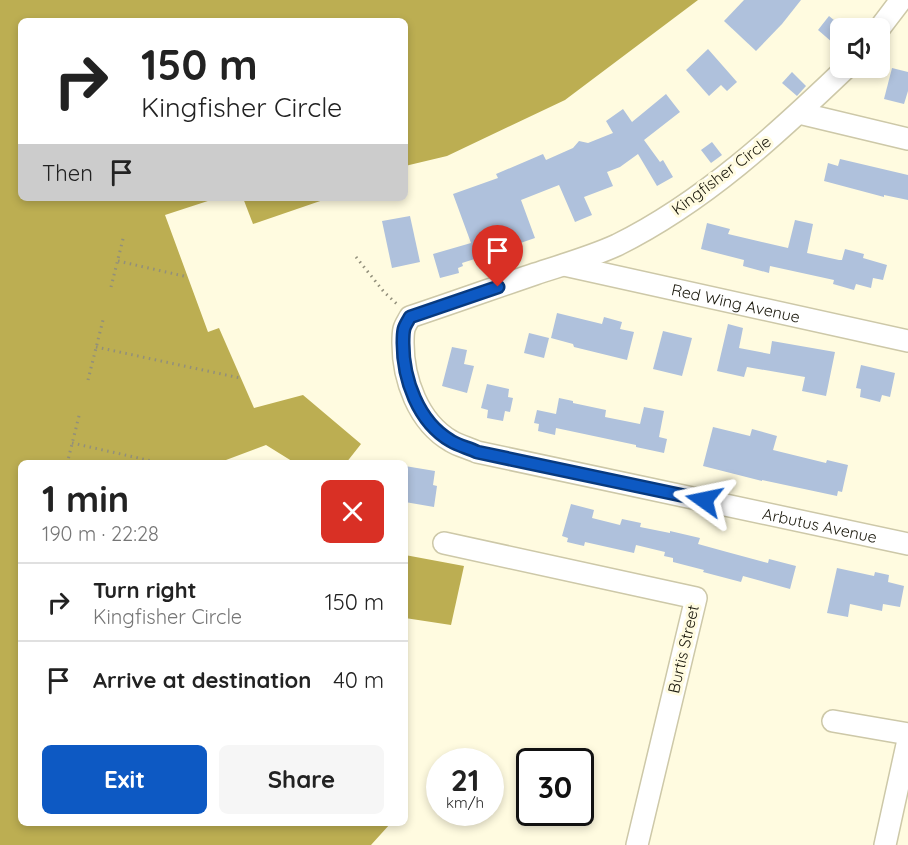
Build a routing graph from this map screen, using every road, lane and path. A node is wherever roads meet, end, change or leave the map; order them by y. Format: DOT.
graph roads {
  1 [pos="901,0"];
  2 [pos="887,18"];
  3 [pos="836,78"];
  4 [pos="799,113"];
  5 [pos="908,139"];
  6 [pos="124,235"];
  7 [pos="356,257"];
  8 [pos="118,261"];
  9 [pos="564,265"];
  10 [pos="188,277"];
  11 [pos="111,287"];
  12 [pos="104,316"];
  13 [pos="410,317"];
  14 [pos="908,341"];
  15 [pos="96,347"];
  16 [pos="240,378"];
  17 [pos="88,380"];
  18 [pos="80,412"];
  19 [pos="72,443"];
  20 [pos="68,460"];
  21 [pos="147,460"];
  22 [pos="444,543"];
  23 [pos="908,544"];
  24 [pos="833,721"];
  25 [pos="908,734"];
  26 [pos="908,740"];
  27 [pos="637,845"];
  28 [pos="885,845"];
  1 -- 2 [label="street"];
  3 -- 4 [label="street, Kingfisher Circle"];
  4 -- 5 [label="street"];
  4 -- 9 [label="street, Kingfisher Circle"];
  6 -- 8 [label="path"];
  7 -- 13 [label="path"];
  8 -- 10 [label="path"];
  8 -- 11 [label="path"];
  9 -- 13 [label="street, Kingfisher Circle"];
  9 -- 14 [label="street, Red Wing Avenue"];
  12 -- 15 [label="path"];
  13 -- 23 [label="street, Arbutus Avenue"];
  15 -- 16 [label="path"];
  15 -- 17 [label="path"];
  18 -- 19 [label="path"];
  19 -- 20 [label="path"];
  19 -- 21 [label="path"];
  22 -- 27 [label="street, Burtis Street"];
  24 -- 25 [label="street"];
  26 -- 28 [label="street"];
}
